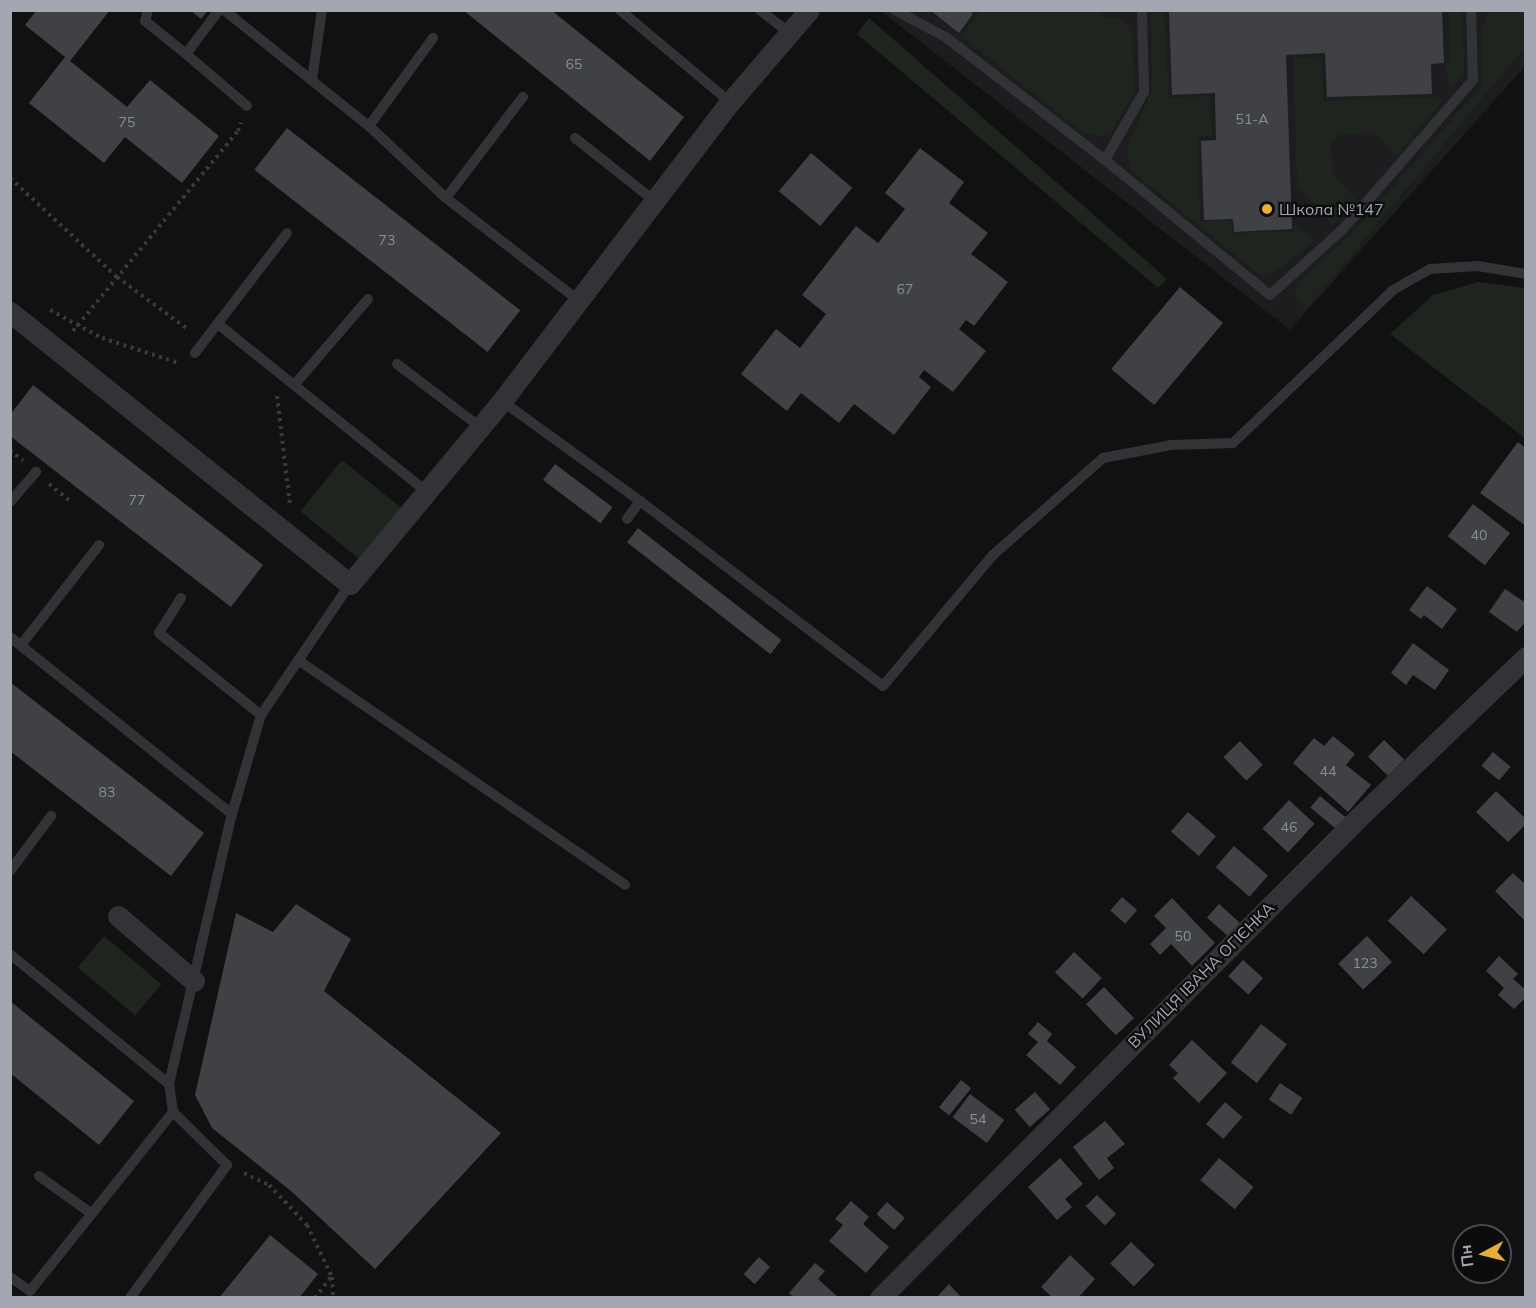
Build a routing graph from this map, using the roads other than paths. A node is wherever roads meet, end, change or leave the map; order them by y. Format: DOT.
graph roads {
  1 [pos="148,10"];
  2 [pos="219,10"];
  3 [pos="224,10"];
  4 [pos="322,10"];
  5 [pos="620,10"];
  6 [pos="760,10"];
  7 [pos="809,10"];
  8 [pos="895,10"];
  9 [pos="1142,10"];
  10 [pos="1471,10"];
  11 [pos="789,33"];
  12 [pos="433,38"];
  13 [pos="186,54"];
  14 [pos="312,80"];
  15 [pos="523,97"];
  16 [pos="730,102"];
  17 [pos="248,106"];
  18 [pos="369,126"];
  19 [pos="575,138"];
  20 [pos="1105,160"];
  21 [pos="446,198"];
  22 [pos="656,202"];
  23 [pos="287,233"];
  24 [pos="1526,274"];
  25 [pos="368,299"];
  26 [pos="578,300"];
  27 [pos="10,312"];
  28 [pos="218,324"];
  29 [pos="195,353"];
  30 [pos="397,364"];
  31 [pos="296,384"];
  32 [pos="502,401"];
  33 [pos="480,428"];
  34 [pos="36,472"];
  35 [pos="427,492"];
  36 [pos="640,501"];
  37 [pos="10,502"];
  38 [pos="627,519"];
  39 [pos="99,545"];
  40 [pos="350,584"];
  41 [pos="181,598"];
  42 [pos="10,637"];
  43 [pos="21,645"];
  44 [pos="1526,657"];
  45 [pos="298,660"];
  46 [pos="261,715"];
  47 [pos="232,814"];
  48 [pos="51,816"];
  49 [pos="10,871"];
  50 [pos="625,885"];
  51 [pos="118,916"];
  52 [pos="10,954"];
  53 [pos="194,981"];
  54 [pos="169,1084"];
  55 [pos="173,1112"];
  56 [pos="39,1176"];
  57 [pos="92,1214"];
  58 [pos="10,1277"];
  59 [pos="130,1298"];
  60 [pos="880,1298"];
  1 -- 13 [label="lane"];
  2 -- 13 [label="lane"];
  3 -- 14 [label="lane"];
  4 -- 14 [label="lane"];
  5 -- 16 [label="lane"];
  6 -- 11 [label="lane"];
  7 -- 11 [label="street"];
  8 -- 20 [label="lane"];
  9 -- 20 [label="lane"];
  10 -- 20 [label="lane"];
  11 -- 16 [label="street"];
  12 -- 18 [label="lane"];
  13 -- 17 [label="lane"];
  14 -- 18 [label="lane"];
  15 -- 21 [label="lane"];
  16 -- 22 [label="street"];
  18 -- 21 [label="lane"];
  19 -- 22 [label="lane"];
  21 -- 26 [label="lane"];
  22 -- 26 [label="street"];
  23 -- 28 [label="lane"];
  24 -- 36 [label="lane"];
  25 -- 31 [label="lane"];
  26 -- 32 [label="street"];
  27 -- 40 [label="street"];
  28 -- 29 [label="lane"];
  28 -- 31 [label="lane"];
  30 -- 33 [label="lane"];
  31 -- 35 [label="lane"];
  32 -- 33 [label="street"];
  32 -- 36 [label="lane"];
  33 -- 35 [label="street"];
  34 -- 37 [label="lane"];
  35 -- 40 [label="street"];
  36 -- 38 [label="lane"];
  39 -- 43 [label="lane"];
  40 -- 45 [label="lane"];
  41 -- 46 [label="lane"];
  42 -- 43 [label="lane"];
  43 -- 47 [label="lane"];
  44 -- 60 [label="street, ВУЛИЦЯ ІВАНА ОГІЄНКА"];
  45 -- 46 [label="lane"];
  45 -- 50 [label="lane"];
  46 -- 47 [label="lane"];
  47 -- 53 [label="lane"];
  48 -- 49 [label="lane"];
  51 -- 53 [label="street"];
  52 -- 54 [label="lane"];
  53 -- 54 [label="lane"];
  54 -- 55 [label="lane"];
  55 -- 57 [label="lane"];
  55 -- 59 [label="lane"];
  56 -- 57 [label="lane"];
  57 -- 58 [label="lane"];
}
